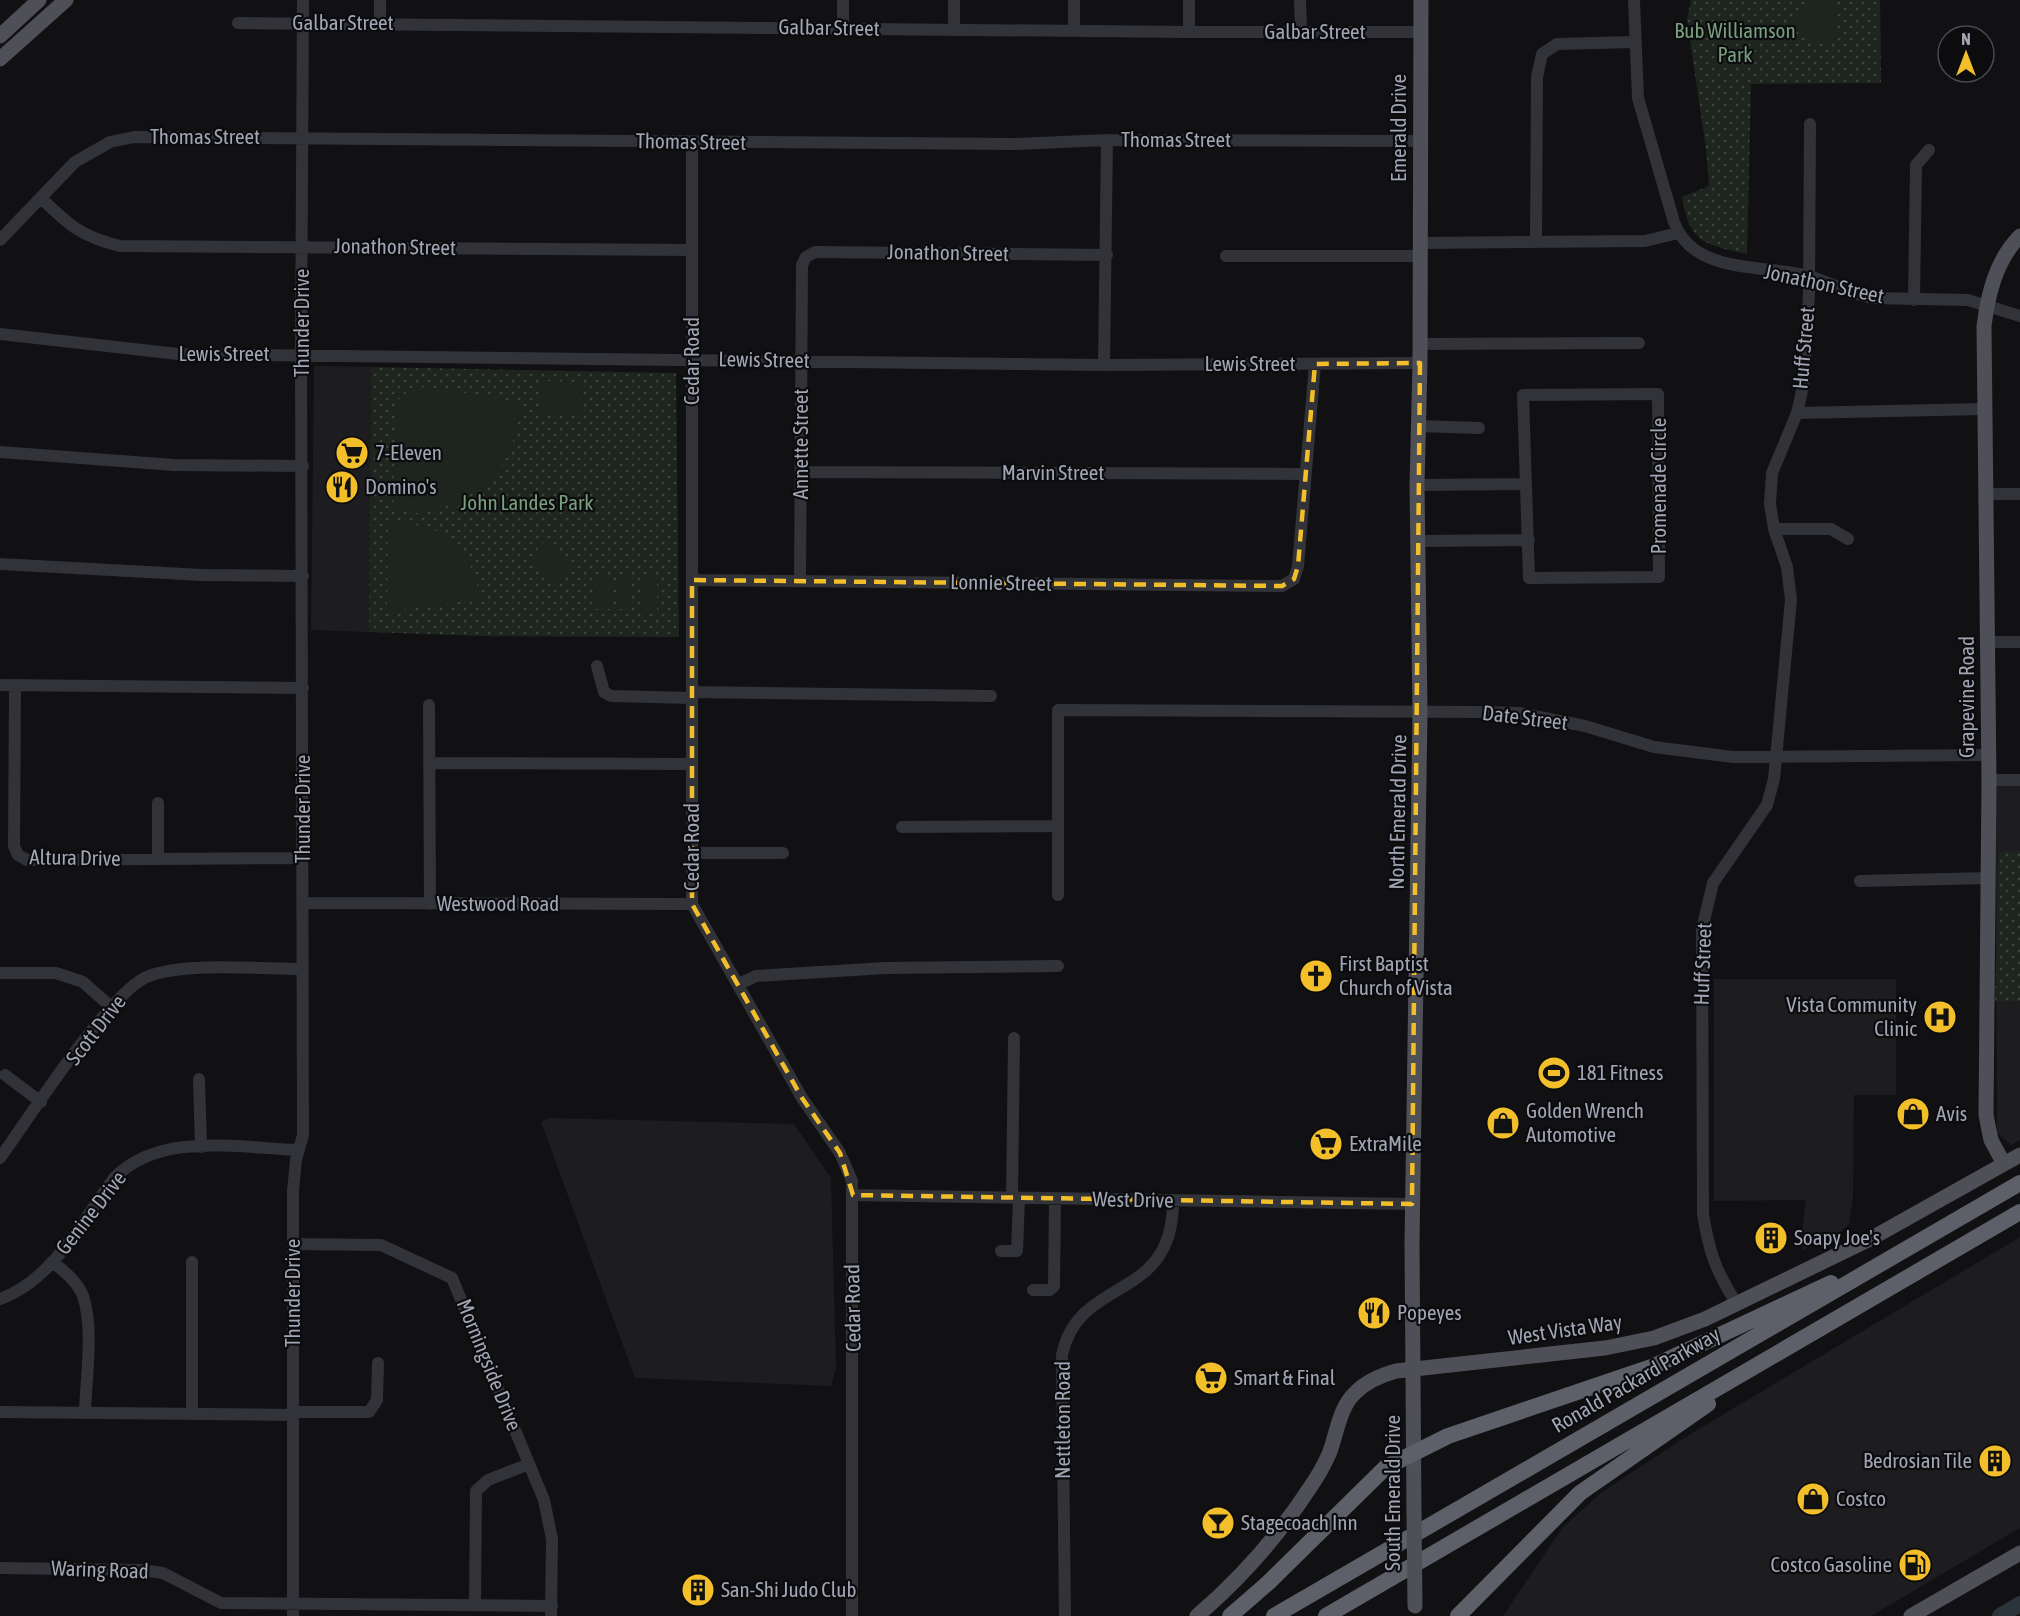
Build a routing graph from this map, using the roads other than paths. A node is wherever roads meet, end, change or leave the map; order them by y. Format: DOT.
graph roads {
  1 [pos="39,0"];
  2 [pos="66,0"];
  3 [pos="303,0"];
  4 [pos="380,0"];
  5 [pos="843,0"];
  6 [pos="954,0"];
  7 [pos="1074,0"];
  8 [pos="1189,0"];
  9 [pos="1300,0"];
  10 [pos="1421,0"];
  11 [pos="1634,0"];
  12 [pos="238,22"];
  13 [pos="303,23"];
  14 [pos="380,24"];
  15 [pos="843,28"];
  16 [pos="954,29"];
  17 [pos="1074,30"];
  18 [pos="1300,31"];
  19 [pos="1189,32"];
  20 [pos="1420,32"];
  21 [pos="0,36"];
  22 [pos="1634,42"];
  23 [pos="0,59"];
  24 [pos="1810,124"];
  25 [pos="303,136"];
  26 [pos="1107,140"];
  27 [pos="1420,141"];
  28 [pos="692,143"];
  29 [pos="1929,150"];
  30 [pos="41,198"];
  31 [pos="1678,233"];
  32 [pos="2020,236"];
  33 [pos="0,240"];
  34 [pos="1536,242"];
  35 [pos="302,246"];
  36 [pos="692,250"];
  37 [pos="1420,250"];
  38 [pos="1107,255"];
  39 [pos="1226,256"];
  40 [pos="802,271"];
  41 [pos="1809,276"];
  42 [pos="1914,300"];
  43 [pos="1986,305"];
  44 [pos="2020,316"];
  45 [pos="0,334"];
  46 [pos="1639,343"];
  47 [pos="1420,345"];
  48 [pos="301,354"];
  49 [pos="693,360"];
  50 [pos="801,361"];
  51 [pos="1420,363"];
  52 [pos="1315,364"];
  53 [pos="1104,365"];
  54 [pos="1984,410"];
  55 [pos="1797,413"];
  56 [pos="1418,426"];
  57 [pos="1479,428"];
  58 [pos="0,452"];
  59 [pos="303,466"];
  60 [pos="801,472"];
  61 [pos="1305,474"];
  62 [pos="1526,484"];
  63 [pos="1417,485"];
  64 [pos="1987,494"];
  65 [pos="2020,494"];
  66 [pos="1774,529"];
  67 [pos="1848,539"];
  68 [pos="1529,540"];
  69 [pos="1419,541"];
  70 [pos="0,564"];
  71 [pos="303,576"];
  72 [pos="692,580"];
  73 [pos="800,581"];
  74 [pos="1988,642"];
  75 [pos="2020,642"];
  76 [pos="597,666"];
  77 [pos="0,685"];
  78 [pos="15,686"];
  79 [pos="303,688"];
  80 [pos="692,695"];
  81 [pos="991,696"];
  82 [pos="429,705"];
  83 [pos="1420,712"];
  84 [pos="1988,755"];
  85 [pos="1776,756"];
  86 [pos="429,763"];
  87 [pos="692,764"];
  88 [pos="1989,780"];
  89 [pos="2020,780"];
  90 [pos="158,803"];
  91 [pos="1056,826"];
  92 [pos="902,827"];
  93 [pos="692,853"];
  94 [pos="783,853"];
  95 [pos="158,858"];
  96 [pos="304,858"];
  97 [pos="1989,878"];
  98 [pos="1860,880"];
  99 [pos="1058,895"];
  100 [pos="304,903"];
  101 [pos="430,904"];
  102 [pos="692,904"];
  103 [pos="1058,966"];
  104 [pos="303,969"];
  105 [pos="0,973"];
  106 [pos="739,984"];
  107 [pos="110,1006"];
  108 [pos="1014,1038"];
  109 [pos="5,1075"];
  110 [pos="199,1079"];
  111 [pos="41,1102"];
  112 [pos="201,1147"];
  113 [pos="299,1150"];
  114 [pos="2020,1155"];
  115 [pos="0,1158"];
  116 [pos="2004,1164"];
  117 [pos="2020,1182"];
  118 [pos="853,1195"];
  119 [pos="1015,1198"];
  120 [pos="1055,1198"];
  121 [pos="1173,1200"];
  122 [pos="1413,1204"];
  123 [pos="2020,1212"];
  124 [pos="293,1244"];
  125 [pos="1001,1251"];
  126 [pos="52,1262"];
  127 [pos="192,1262"];
  128 [pos="1871,1269"];
  129 [pos="1033,1290"];
  130 [pos="0,1299"];
  131 [pos="1737,1304"];
  132 [pos="1808,1335"];
  133 [pos="378,1363"];
  134 [pos="1414,1369"];
  135 [pos="0,1412"];
  136 [pos="86,1413"];
  137 [pos="192,1414"];
  138 [pos="293,1414"];
  139 [pos="1413,1453"];
  140 [pos="529,1464"];
  141 [pos="2020,1553"];
  142 [pos="0,1568"];
  143 [pos="475,1606"];
  144 [pos="293,1611"];
  145 [pos="551,1611"];
  146 [pos="1414,1611"];
  147 [pos="852,1616"];
  148 [pos="1065,1616"];
  149 [pos="1197,1616"];
  150 [pos="1230,1616"];
  151 [pos="1274,1616"];
  152 [pos="1326,1616"];
  153 [pos="1458,1616"];
  154 [pos="1911,1616"];
  1 -- 21 [label="main road"];
  2 -- 23 [label="main road"];
  3 -- 13 [label="street, Thunder Drive"];
  4 -- 14 [label="street"];
  5 -- 15 [label="street"];
  6 -- 16 [label="street"];
  7 -- 17 [label="street"];
  8 -- 19 [label="street"];
  9 -- 18 [label="street"];
  10 -- 20 [label="main road, Emerald Drive"];
  11 -- 22 [label="street"];
  12 -- 13 [label="street, Galbar Street"];
  13 -- 14 [label="street, Galbar Street"];
  13 -- 25 [label="street, Thunder Drive"];
  14 -- 15 [label="street, Galbar Street"];
  15 -- 16 [label="street, Galbar Street"];
  16 -- 17 [label="street, Galbar Street"];
  17 -- 19 [label="street, Galbar Street"];
  18 -- 19 [label="street, Galbar Street"];
  18 -- 20 [label="street, Galbar Street"];
  20 -- 27 [label="main road, Emerald Drive"];
  22 -- 31 [label="street"];
  22 -- 34 [label="street"];
  24 -- 41 [label="street, Huff Street"];
  25 -- 28 [label="street, Thomas Street"];
  25 -- 30 [label="street, Thomas Street"];
  25 -- 35 [label="street, Thunder Drive"];
  26 -- 27 [label="street, Thomas Street"];
  26 -- 28 [label="street, Thomas Street"];
  26 -- 38 [label="street"];
  27 -- 37 [label="main road, Emerald Drive"];
  28 -- 36 [label="street, Cedar Road"];
  29 -- 42 [label="street"];
  30 -- 33 [label="street, Thomas Street"];
  30 -- 35 [label="street, Jonathon Street"];
  31 -- 34 [label="street"];
  31 -- 41 [label="street, Jonathon Street"];
  32 -- 43 [label="main road, Grapevine Road"];
  34 -- 37 [label="street"];
  35 -- 36 [label="street, Jonathon Street"];
  35 -- 48 [label="street, Thunder Drive"];
  36 -- 49 [label="street, Cedar Road"];
  37 -- 39 [label="street"];
  37 -- 47 [label="main road, North Emerald Drive"];
  38 -- 40 [label="street, Jonathon Street"];
  38 -- 53 [label="street"];
  40 -- 50 [label="street, Annette Street"];
  41 -- 42 [label="street, Jonathon Street"];
  41 -- 55 [label="street, Huff Street"];
  42 -- 43 [label="street, Jonathon Street"];
  43 -- 44 [label="street, Jonathon Street"];
  43 -- 54 [label="main road, Grapevine Road"];
  45 -- 48 [label="street, Lewis Street"];
  46 -- 47 [label="street"];
  47 -- 51 [label="main road, North Emerald Drive"];
  48 -- 49 [label="street, Lewis Street"];
  48 -- 59 [label="street, Thunder Drive"];
  49 -- 50 [label="street, Lewis Street"];
  49 -- 72 [label="street, Cedar Road"];
  50 -- 53 [label="street, Lewis Street"];
  50 -- 60 [label="street, Annette Street"];
  51 -- 52 [label="street, Lewis Street"];
  51 -- 56 [label="main road, North Emerald Drive"];
  52 -- 53 [label="street, Lewis Street"];
  52 -- 61 [label="street"];
  54 -- 55 [label="street"];
  54 -- 64 [label="main road, Grapevine Road"];
  55 -- 66 [label="street, Huff Street"];
  56 -- 57 [label="street"];
  56 -- 63 [label="main road, North Emerald Drive"];
  58 -- 59 [label="street"];
  59 -- 71 [label="street, Thunder Drive"];
  60 -- 61 [label="street, Marvin Street"];
  60 -- 73 [label="street, Annette Street"];
  61 -- 73 [label="street, Lonnie Street"];
  62 -- 63 [label="street"];
  62 -- 68 [label="street, Promenade Circle"];
  62 -- 68 [label="street, Promenade Circle"];
  63 -- 69 [label="main road, North Emerald Drive"];
  64 -- 65 [label="street"];
  64 -- 74 [label="main road, Grapevine Road"];
  66 -- 67 [label="street"];
  66 -- 85 [label="street, Huff Street"];
  68 -- 69 [label="street"];
  69 -- 83 [label="main road, North Emerald Drive"];
  70 -- 71 [label="street"];
  71 -- 79 [label="street, Thunder Drive"];
  72 -- 73 [label="street, Lonnie Street"];
  72 -- 80 [label="street, Cedar Road"];
  74 -- 75 [label="street"];
  74 -- 84 [label="main road, Grapevine Road"];
  76 -- 80 [label="street"];
  77 -- 78 [label="street"];
  78 -- 79 [label="street"];
  78 -- 95 [label="street, Altura Drive"];
  79 -- 96 [label="street, Thunder Drive"];
  80 -- 81 [label="street"];
  80 -- 87 [label="street, Cedar Road"];
  82 -- 86 [label="street"];
  83 -- 85 [label="street, Date Street"];
  83 -- 91 [label="street, Date Street"];
  83 -- 122 [label="main road, North Emerald Drive"];
  84 -- 85 [label="street, Date Street"];
  84 -- 88 [label="main road, Grapevine Road"];
  85 -- 131 [label="street, Huff Street"];
  86 -- 87 [label="street"];
  86 -- 101 [label="street"];
  87 -- 93 [label="street, Cedar Road"];
  88 -- 89 [label="street"];
  88 -- 97 [label="main road, Grapevine Road"];
  90 -- 95 [label="street"];
  91 -- 92 [label="street"];
  91 -- 99 [label="street"];
  93 -- 94 [label="street"];
  93 -- 102 [label="street, Cedar Road"];
  95 -- 96 [label="street, Altura Drive"];
  96 -- 100 [label="street, Thunder Drive"];
  97 -- 98 [label="street"];
  97 -- 116 [label="main road, Grapevine Road"];
  100 -- 101 [label="street, Westwood Road"];
  100 -- 104 [label="street, Thunder Drive"];
  101 -- 102 [label="street, Westwood Road"];
  102 -- 106 [label="street, Cedar Road"];
  103 -- 106 [label="street"];
  104 -- 107 [label="street, Scott Drive"];
  104 -- 113 [label="street, Thunder Drive"];
  105 -- 107 [label="street"];
  106 -- 118 [label="street, Cedar Road"];
  107 -- 111 [label="street, Scott Drive"];
  108 -- 119 [label="street"];
  109 -- 111 [label="street"];
  110 -- 112 [label="street"];
  111 -- 115 [label="street, Scott Drive"];
  112 -- 113 [label="street, Genine Drive"];
  112 -- 126 [label="street, Genine Drive"];
  113 -- 124 [label="street, Thunder Drive"];
  114 -- 116 [label="main road, West Vista Way"];
  116 -- 131 [label="main road, West Vista Way"];
  117 -- 128 [label="highway, Ronald Packard Parkway"];
  118 -- 119 [label="street, West Drive"];
  118 -- 147 [label="street, Cedar Road"];
  119 -- 120 [label="street, West Drive"];
  119 -- 125 [label="street"];
  120 -- 121 [label="street, West Drive"];
  120 -- 129 [label="street"];
  121 -- 122 [label="street, West Drive"];
  121 -- 148 [label="street, Nettleton Road"];
  122 -- 134 [label="main road, North Emerald Drive"];
  123 -- 132 [label="highway"];
  124 -- 138 [label="street, Thunder Drive"];
  124 -- 140 [label="street, Morningside Drive"];
  126 -- 130 [label="street, Genine Drive"];
  126 -- 136 [label="street"];
  127 -- 137 [label="street"];
  128 -- 139 [label="highway"];
  128 -- 151 [label="highway, Ronald Packard Parkway"];
  131 -- 134 [label="main road, West Vista Way"];
  132 -- 152 [label="highway"];
  132 -- 153 [label="highway"];
  133 -- 138 [label="street"];
  134 -- 139 [label="main road, South Emerald Drive"];
  134 -- 149 [label="main road, West Vista Way"];
  135 -- 136 [label="street"];
  136 -- 137 [label="street"];
  137 -- 138 [label="street"];
  138 -- 144 [label="street, Thunder Drive"];
  139 -- 146 [label="main road, South Emerald Drive, bridge"];
  139 -- 150 [label="highway"];
  140 -- 143 [label="street"];
  140 -- 145 [label="street, Morningside Drive"];
  141 -- 154 [label="main road"];
  142 -- 144 [label="street, Waring Road"];
  143 -- 144 [label="street, Waring Road"];
  143 -- 145 [label="street, Waring Road"];
}
